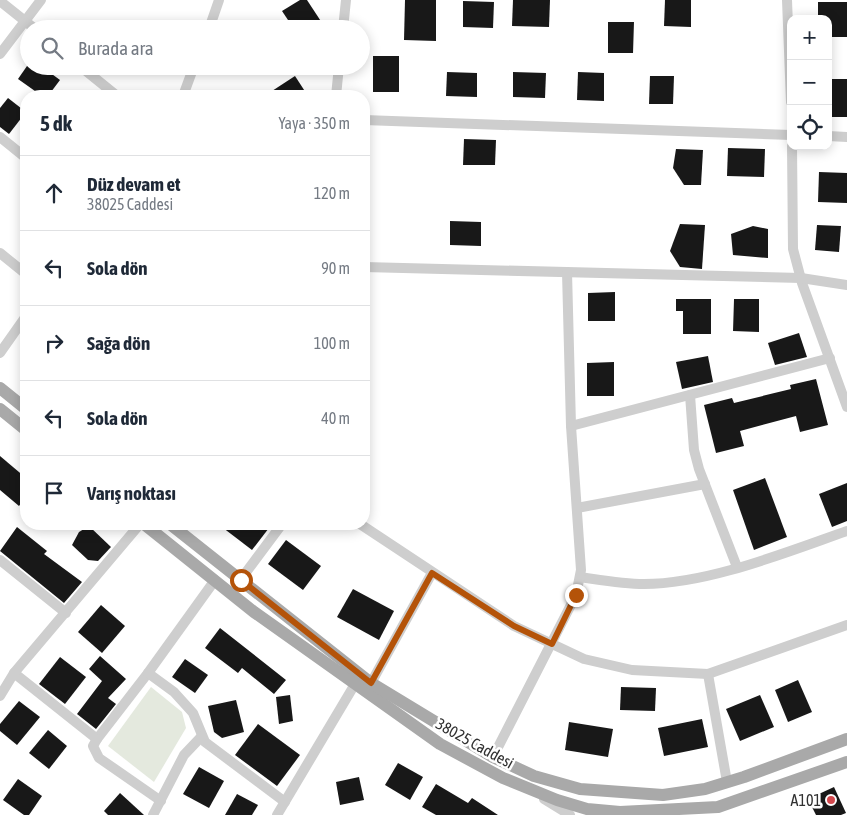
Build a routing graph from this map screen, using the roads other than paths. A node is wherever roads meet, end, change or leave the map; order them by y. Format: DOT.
graph roads {
  1 [pos="41,0"];
  2 [pos="220,0"];
  3 [pos="346,0"];
  4 [pos="787,0"];
  5 [pos="0,1"];
  6 [pos="25,20"];
  7 [pos="27,20"];
  8 [pos="212,20"];
  9 [pos="344,20"];
  10 [pos="20,29"];
  11 [pos="0,54"];
  12 [pos="789,60"];
  13 [pos="91,75"];
  14 [pos="191,75"];
  15 [pos="338,75"];
  16 [pos="109,90"];
  17 [pos="185,90"];
  18 [pos="337,90"];
  19 [pos="370,120"];
  20 [pos="787,135"];
  21 [pos="0,136"];
  22 [pos="832,136"];
  23 [pos="847,137"];
  24 [pos="792,150"];
  25 [pos="20,153"];
  26 [pos="0,253"];
  27 [pos="370,267"];
  28 [pos="20,269"];
  29 [pos="567,272"];
  30 [pos="801,278"];
  31 [pos="847,284"];
  32 [pos="20,325"];
  33 [pos="0,353"];
  34 [pos="830,358"];
  35 [pos="0,388"];
  36 [pos="690,395"];
  37 [pos="20,404"];
  38 [pos="847,407"];
  39 [pos="0,409"];
  40 [pos="20,425"];
  41 [pos="571,426"];
  42 [pos="705,484"];
  43 [pos="577,508"];
  44 [pos="135,530"];
  45 [pos="152,530"];
  46 [pos="178,530"];
  47 [pos="278,530"];
  48 [pos="369,530"];
  49 [pos="847,531"];
  50 [pos="0,560"];
  51 [pos="737,567"];
  52 [pos="432,573"];
  53 [pos="580,577"];
  54 [pos="215,580"];
  55 [pos="241,580"];
  56 [pos="66,613"];
  57 [pos="847,625"];
  58 [pos="552,644"];
  59 [pos="14,673"];
  60 [pos="148,673"];
  61 [pos="708,674"];
  62 [pos="4,683"];
  63 [pos="371,683"];
  64 [pos="355,684"];
  65 [pos="0,696"];
  66 [pos="202,736"];
  67 [pos="97,739"];
  68 [pos="847,739"];
  69 [pos="493,757"];
  70 [pos="847,763"];
  71 [pos="727,782"];
  72 [pos="522,786"];
  73 [pos="744,798"];
  74 [pos="161,801"];
  75 [pos="285,802"];
  76 [pos="153,815"];
  77 [pos="277,815"];
  78 [pos="570,815"];
  79 [pos="717,815"];
  1 -- 7 [label="street"];
  2 -- 8 [label="street"];
  3 -- 9 [label="street"];
  4 -- 12 [label="street"];
  5 -- 6 [label="street"];
  10 -- 11 [label="street"];
  13 -- 16 [label="street"];
  14 -- 17 [label="street"];
  15 -- 18 [label="street"];
  19 -- 20 [label="street"];
  21 -- 25 [label="street"];
  22 -- 23 [label="street"];
  24 -- 30 [label="street"];
  26 -- 28 [label="street"];
  27 -- 29 [label="street"];
  29 -- 30 [label="street"];
  29 -- 41 [label="street"];
  30 -- 31 [label="street"];
  30 -- 34 [label="street"];
  32 -- 33 [label="street"];
  34 -- 36 [label="street"];
  34 -- 38 [label="street"];
  35 -- 37 [label="main road"];
  36 -- 41 [label="street"];
  36 -- 42 [label="street"];
  39 -- 40 [label="main road"];
  41 -- 43 [label="street"];
  42 -- 43 [label="street"];
  42 -- 51 [label="street"];
  43 -- 53 [label="street"];
  44 -- 56 [label="street"];
  45 -- 54 [label="main road, 38025 Caddesi"];
  46 -- 55 [label="main road, 38025 Caddesi"];
  47 -- 55 [label="street"];
  48 -- 52 [label="street"];
  49 -- 51 [label="street"];
  50 -- 56 [label="street"];
  51 -- 53 [label="street"];
  52 -- 58 [label="street"];
  52 -- 63 [label="street"];
  53 -- 58 [label="street"];
  54 -- 60 [label="street"];
  54 -- 64 [label="main road, 38025 Caddesi"];
  55 -- 63 [label="main road, 38025 Caddesi"];
  56 -- 59 [label="street"];
  57 -- 61 [label="street"];
  58 -- 61 [label="street"];
  58 -- 69 [label="street"];
  59 -- 62 [label="street"];
  59 -- 67 [label="street"];
  60 -- 66 [label="street"];
  60 -- 67 [label="street"];
  61 -- 71 [label="street"];
  62 -- 65 [label="street"];
  63 -- 69 [label="main road, 38025 Caddesi"];
  64 -- 72 [label="main road, 38025 Caddesi"];
  64 -- 75 [label="street"];
  66 -- 74 [label="street"];
  66 -- 75 [label="street"];
  67 -- 74 [label="street"];
  68 -- 71 [label="main road, 38025 Caddesi"];
  69 -- 71 [label="main road, 38025 Caddesi"];
  70 -- 73 [label="main road, 38025 Caddesi"];
  72 -- 73 [label="main road, 38025 Caddesi"];
  72 -- 78 [label="street"];
  73 -- 79 [label="street"];
  74 -- 76 [label="street"];
  75 -- 77 [label="street"];
}
